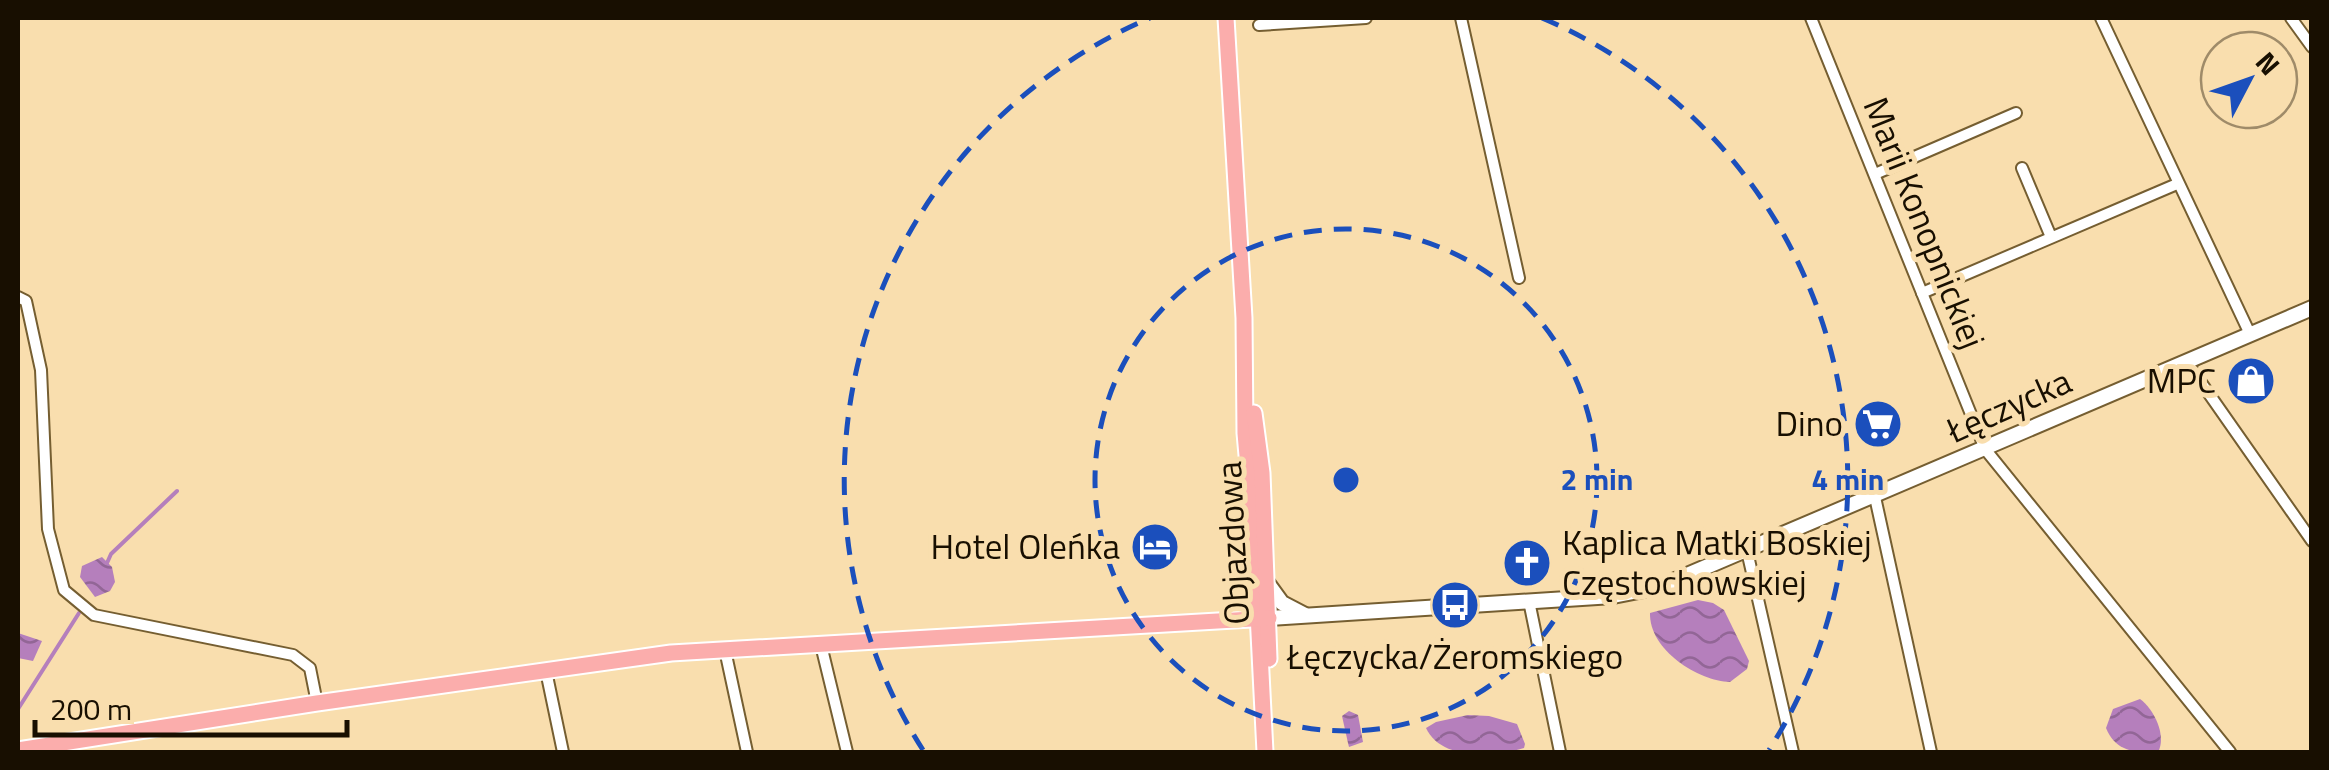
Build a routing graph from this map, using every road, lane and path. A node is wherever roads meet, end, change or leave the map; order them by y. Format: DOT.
graph roads {
  1 [pos="1226,18"];
  2 [pos="1366,18"];
  3 [pos="1461,18"];
  4 [pos="1811,18"];
  5 [pos="2101,18"];
  6 [pos="2292,18"];
  7 [pos="1332,19"];
  8 [pos="1259,25"];
  9 [pos="2312,46"];
  10 [pos="2015,112"];
  11 [pos="2022,168"];
  12 [pos="1874,174"];
  13 [pos="2178,184"];
  14 [pos="2051,236"];
  15 [pos="1518,278"];
  16 [pos="1922,293"];
  17 [pos="18,297"];
  18 [pos="2312,308"];
  19 [pos="1244,330"];
  20 [pos="2250,334"];
  21 [pos="2186,361"];
  22 [pos="1985,449"];
  23 [pos="1875,496"];
  24 [pos="2312,540"];
  25 [pos="1746,551"];
  26 [pos="1266,580"];
  27 [pos="1528,601"];
  28 [pos="1306,616"];
  29 [pos="1263,618"];
  30 [pos="821,645"];
  31 [pos="725,650"];
  32 [pos="546,671"];
  33 [pos="317,703"];
  34 [pos="18,750"];
  35 [pos="562,752"];
  36 [pos="746,752"];
  37 [pos="847,752"];
  38 [pos="1265,752"];
  39 [pos="1276,752"];
  40 [pos="1560,752"];
  41 [pos="1793,752"];
  42 [pos="1931,752"];
  43 [pos="2230,752"];
  1 -- 19 [label="main road, Objazdowa"];
  2 -- 7 [label="street"];
  3 -- 15 [label="street"];
  4 -- 12 [label="street, Marii Konopnickiej"];
  5 -- 13 [label="street"];
  6 -- 9 [label="street"];
  7 -- 8 [label="street"];
  10 -- 12 [label="street"];
  11 -- 14 [label="street"];
  12 -- 16 [label="street, Marii Konopnickiej"];
  13 -- 14 [label="street"];
  13 -- 20 [label="street"];
  14 -- 16 [label="street"];
  16 -- 22 [label="street, Marii Konopnickiej"];
  17 -- 33 [label="street"];
  18 -- 20 [label="street, Łęczycka"];
  19 -- 26 [label="main road, Objazdowa"];
  19 -- 29 [label="main road, Objazdowa"];
  20 -- 21 [label="street, Łęczycka"];
  21 -- 22 [label="street, Łęczycka"];
  21 -- 24 [label="street"];
  22 -- 23 [label="street, Łęczycka"];
  22 -- 43 [label="street, Marii Konopnickiej"];
  23 -- 25 [label="street, Łęczycka"];
  23 -- 42 [label="street"];
  25 -- 27 [label="street, Łęczycka"];
  25 -- 41 [label="street"];
  26 -- 28 [label="street"];
  26 -- 29 [label="main road, Objazdowa"];
  27 -- 28 [label="street, Łęczycka"];
  27 -- 40 [label="street"];
  28 -- 29 [label="street, Łęczycka"];
  29 -- 30 [label="main road"];
  29 -- 38 [label="main road, Objazdowa"];
  29 -- 39 [label="main road, Objazdowa"];
  30 -- 31 [label="main road"];
  30 -- 37 [label="street"];
  31 -- 32 [label="main road"];
  31 -- 36 [label="street"];
  32 -- 33 [label="main road"];
  32 -- 35 [label="street"];
  33 -- 34 [label="main road"];
}
